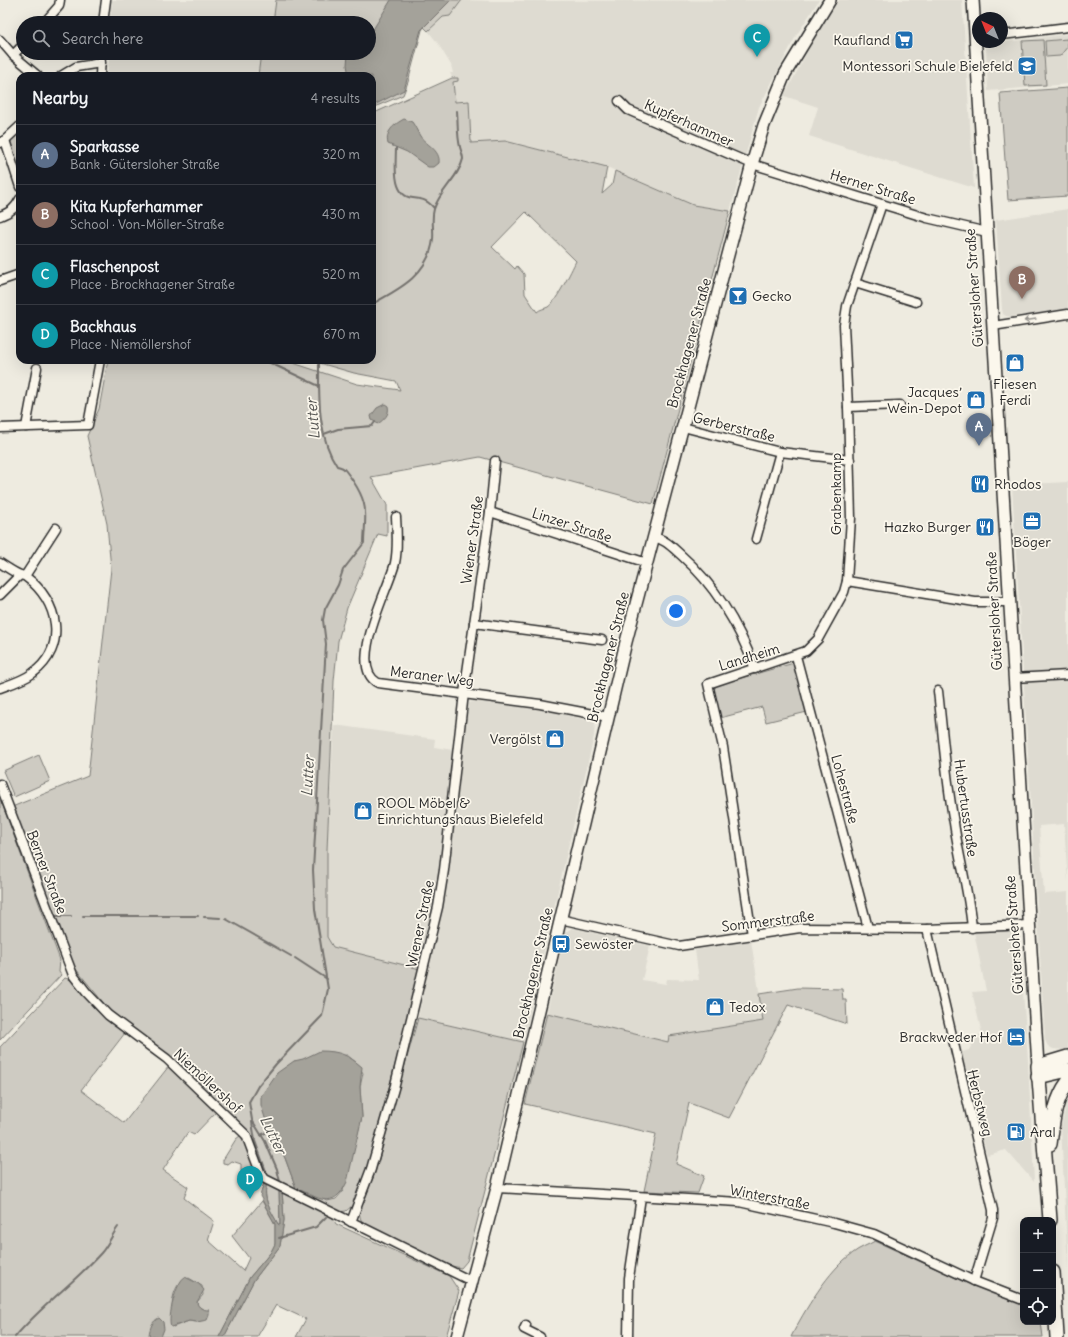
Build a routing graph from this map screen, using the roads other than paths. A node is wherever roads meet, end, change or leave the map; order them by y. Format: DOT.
graph roads {
  1 [pos="60,0"];
  2 [pos="106,0"];
  3 [pos="830,0"];
  4 [pos="973,0"];
  5 [pos="974,12"];
  6 [pos="50,16"];
  7 [pos="105,16"];
  8 [pos="1068,27"];
  9 [pos="1008,34"];
  10 [pos="0,40"];
  11 [pos="978,48"];
  12 [pos="16,52"];
  13 [pos="13,55"];
  14 [pos="16,58"];
  15 [pos="19,60"];
  16 [pos="101,63"];
  17 [pos="33,72"];
  18 [pos="68,72"];
  19 [pos="100,72"];
  20 [pos="619,100"];
  21 [pos="16,130"];
  22 [pos="3,141"];
  23 [pos="752,164"];
  24 [pos="16,176"];
  25 [pos="882,204"];
  26 [pos="16,206"];
  27 [pos="0,216"];
  28 [pos="987,232"];
  29 [pos="16,276"];
  30 [pos="0,282"];
  31 [pos="855,284"];
  32 [pos="916,302"];
  33 [pos="1068,314"];
  34 [pos="993,326"];
  35 [pos="99,364"];
  36 [pos="37,368"];
  37 [pos="900,405"];
  38 [pos="848,407"];
  39 [pos="26,427"];
  40 [pos="682,427"];
  41 [pos="0,428"];
  42 [pos="780,452"];
  43 [pos="850,460"];
  44 [pos="495,461"];
  45 [pos="490,512"];
  46 [pos="396,517"];
  47 [pos="56,528"];
  48 [pos="653,537"];
  49 [pos="756,539"];
  50 [pos="0,563"];
  51 [pos="647,563"];
  52 [pos="22,576"];
  53 [pos="847,581"];
  54 [pos="0,595"];
  55 [pos="1009,602"];
  56 [pos="474,623"];
  57 [pos="602,640"];
  58 [pos="796,656"];
  59 [pos="755,669"];
  60 [pos="1068,675"];
  61 [pos="1014,678"];
  62 [pos="0,688"];
  63 [pos="938,690"];
  64 [pos="464,693"];
  65 [pos="608,717"];
  66 [pos="0,784"];
  67 [pos="560,919"];
  68 [pos="1029,925"];
  69 [pos="868,928"];
  70 [pos="972,928"];
  71 [pos="927,929"];
  72 [pos="752,935"];
  73 [pos="70,969"];
  74 [pos="1068,1058"];
  75 [pos="1068,1070"];
  76 [pos="1038,1071"];
  77 [pos="1068,1082"];
  78 [pos="1046,1172"];
  79 [pos="497,1188"];
  80 [pos="640,1196"];
  81 [pos="1050,1217"];
  82 [pos="350,1222"];
  83 [pos="974,1281"];
  84 [pos="473,1282"];
  85 [pos="1054,1289"];
  86 [pos="1020,1299"];
  87 [pos="526,1325"];
  88 [pos="457,1337"];
  89 [pos="540,1337"];
  90 [pos="628,1337"];
  91 [pos="1057,1337"];
  1 -- 6 [label="street"];
  2 -- 7 [label="street"];
  3 -- 23 [label="main road, Brockhagener Straße"];
  4 -- 5 [label="main road, Gütersloher Straße"];
  8 -- 9 [label="street"];
  10 -- 13 [label="street"];
  11 -- 28 [label="main road, Gütersloher Straße"];
  12 -- 13 [label="street"];
  13 -- 14 [label="street"];
  15 -- 17 [label="street"];
  16 -- 18 [label="street"];
  16 -- 19 [label="street"];
  20 -- 23 [label="street, Kupferhammer"];
  21 -- 22 [label="street"];
  22 -- 24 [label="street"];
  23 -- 25 [label="street, Herner Straße"];
  23 -- 40 [label="main road, Brockhagener Straße"];
  25 -- 28 [label="street, Herner Straße"];
  25 -- 31 [label="street, Grabenkamp"];
  26 -- 27 [label="street"];
  28 -- 34 [label="main road, Gütersloher Straße"];
  29 -- 30 [label="street"];
  31 -- 32 [label="street"];
  31 -- 38 [label="street, Grabenkamp"];
  33 -- 34 [label="street, one-way"];
  34 -- 55 [label="main road, Gütersloher Straße"];
  35 -- 39 [label="street"];
  36 -- 39 [label="street"];
  37 -- 38 [label="street"];
  38 -- 43 [label="street, Grabenkamp"];
  39 -- 41 [label="street"];
  40 -- 42 [label="street, Gerberstraße"];
  40 -- 48 [label="main road, Brockhagener Straße"];
  42 -- 43 [label="street, Gerberstraße"];
  42 -- 49 [label="street, Gerberstraße"];
  43 -- 53 [label="street, Grabenkamp"];
  44 -- 45 [label="street, Wiener Straße"];
  45 -- 51 [label="street, Linzer Straße"];
  45 -- 56 [label="street, Wiener Straße"];
  46 -- 64 [label="street, Meraner Weg"];
  47 -- 52 [label="street"];
  48 -- 51 [label="main road, Brockhagener Straße"];
  48 -- 59 [label="street"];
  50 -- 52 [label="street"];
  51 -- 65 [label="main road, Brockhagener Straße"];
  52 -- 54 [label="street"];
  52 -- 62 [label="street"];
  53 -- 55 [label="street"];
  53 -- 58 [label="street, Landheim"];
  55 -- 61 [label="main road, Gütersloher Straße"];
  56 -- 57 [label="street"];
  56 -- 64 [label="street, Wiener Straße"];
  58 -- 59 [label="street, Landheim"];
  58 -- 69 [label="street, Lohestraße"];
  59 -- 72 [label="street, Landheim"];
  60 -- 61 [label="street"];
  61 -- 68 [label="main road, Gütersloher Straße"];
  63 -- 70 [label="street, Hubertusstraße"];
  64 -- 65 [label="street, Meraner Weg"];
  64 -- 82 [label="street, Wiener Straße"];
  65 -- 67 [label="main road, Brockhagener Straße"];
  66 -- 73 [label="street, Berner Straße"];
  67 -- 72 [label="street, Sommerstraße"];
  67 -- 79 [label="main road, Brockhagener Straße"];
  68 -- 70 [label="street, Sommerstraße"];
  68 -- 76 [label="main road, Gütersloher Straße"];
  69 -- 71 [label="street, Sommerstraße"];
  69 -- 72 [label="street, Sommerstraße"];
  70 -- 71 [label="street, Sommerstraße"];
  71 -- 83 [label="street, Herbstweg"];
  73 -- 82 [label="street, Niemöllershof"];
  74 -- 76 [label="main road"];
  75 -- 76 [label="main road"];
  76 -- 78 [label="main road, Gütersloher Straße"];
  77 -- 78 [label="main road"];
  78 -- 81 [label="main road, Gütersloher Straße"];
  79 -- 80 [label="street, Winterstraße"];
  79 -- 84 [label="main road, Brockhagener Straße"];
  80 -- 83 [label="street, Winterstraße"];
  80 -- 90 [label="street"];
  82 -- 84 [label="street, Niemöllershof"];
  83 -- 86 [label="street, Winterstraße"];
  84 -- 88 [label="main road, Brockhagener Straße"];
  85 -- 91 [label="main road"];
  87 -- 89 [label="street"];
}
